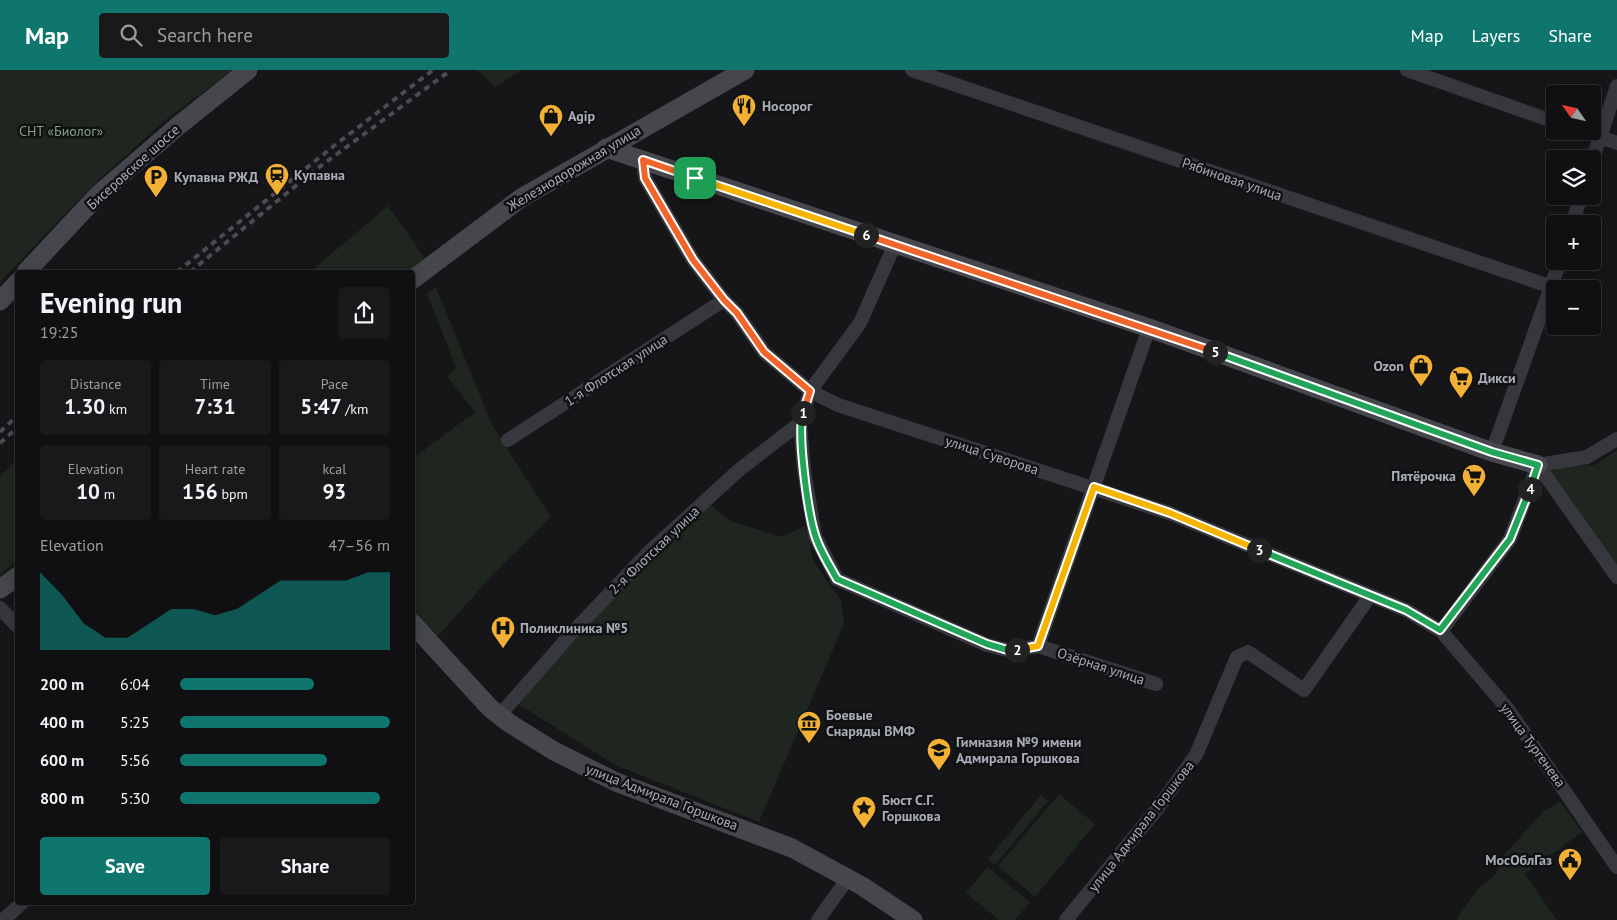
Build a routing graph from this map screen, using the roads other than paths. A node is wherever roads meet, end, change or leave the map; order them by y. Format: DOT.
graph roads {
  1 [pos="248,70"];
  2 [pos="745,70"];
  3 [pos="912,70"];
  4 [pos="1407,70"];
  5 [pos="1617,86"];
  6 [pos="1546,119"];
  7 [pos="1601,135"];
  8 [pos="1601,138"];
  9 [pos="1617,143"];
  10 [pos="606,148"];
  11 [pos="643,160"];
  12 [pos="895,244"];
  13 [pos="28,270"];
  14 [pos="415,278"];
  15 [pos="15,285"];
  16 [pos="1546,286"];
  17 [pos="724,300"];
  18 [pos="0,301"];
  19 [pos="1546,304"];
  20 [pos="1149,328"];
  21 [pos="810,391"];
  22 [pos="800,423"];
  23 [pos="1617,439"];
  24 [pos="508,440"];
  25 [pos="1492,452"];
  26 [pos="1538,465"];
  27 [pos="1094,487"];
  28 [pos="1617,577"];
  29 [pos="15,578"];
  30 [pos="0,589"];
  31 [pos="1370,596"];
  32 [pos="0,608"];
  33 [pos="15,624"];
  34 [pos="415,626"];
  35 [pos="1440,630"];
  36 [pos="1038,646"];
  37 [pos="1156,684"];
  38 [pos="499,716"];
  39 [pos="1617,867"];
  40 [pos="848,878"];
  41 [pos="20,905"];
  42 [pos="3,920"];
  43 [pos="818,920"];
  44 [pos="913,920"];
  45 [pos="1066,920"];
  1 -- 13 [label="street, Бисеровское шоссе"];
  2 -- 10 [label="street, Железнодорожная улица"];
  3 -- 16 [label="street, Рябиновая улица"];
  4 -- 6 [label="street"];
  5 -- 7 [label="street"];
  8 -- 9 [label="street"];
  10 -- 11 [label="street"];
  10 -- 14 [label="street, Железнодорожная улица"];
  11 -- 12 [label="street"];
  11 -- 17 [label="street, улица Суворова"];
  12 -- 20 [label="street"];
  12 -- 21 [label="street, Озёрная улица"];
  15 -- 18 [label="street"];
  17 -- 21 [label="street, улица Суворова"];
  17 -- 24 [label="street, 1-я Флотская улица"];
  19 -- 25 [label="street"];
  20 -- 25 [label="street"];
  20 -- 27 [label="street"];
  21 -- 22 [label="street, Озёрная улица"];
  21 -- 27 [label="street, улица Суворова"];
  22 -- 36 [label="street, Озёрная улица"];
  22 -- 38 [label="street, 2-я Флотская улица"];
  23 -- 26 [label="street"];
  25 -- 26 [label="street"];
  26 -- 28 [label="street"];
  26 -- 35 [label="street"];
  27 -- 31 [label="street, улица Суворова"];
  27 -- 36 [label="street"];
  29 -- 30 [label="street"];
  31 -- 35 [label="street, улица Суворова"];
  31 -- 45 [label="street, улица Адмирала Горшкова"];
  32 -- 33 [label="street"];
  34 -- 38 [label="street, улица Адмирала Горшкова"];
  35 -- 39 [label="street, улица Тургенева"];
  36 -- 37 [label="street, Озёрная улица"];
  38 -- 40 [label="street, улица Адмирала Горшкова"];
  40 -- 43 [label="street"];
  40 -- 44 [label="street, улица Адмирала Горшкова"];
  41 -- 42 [label="street"];
}
